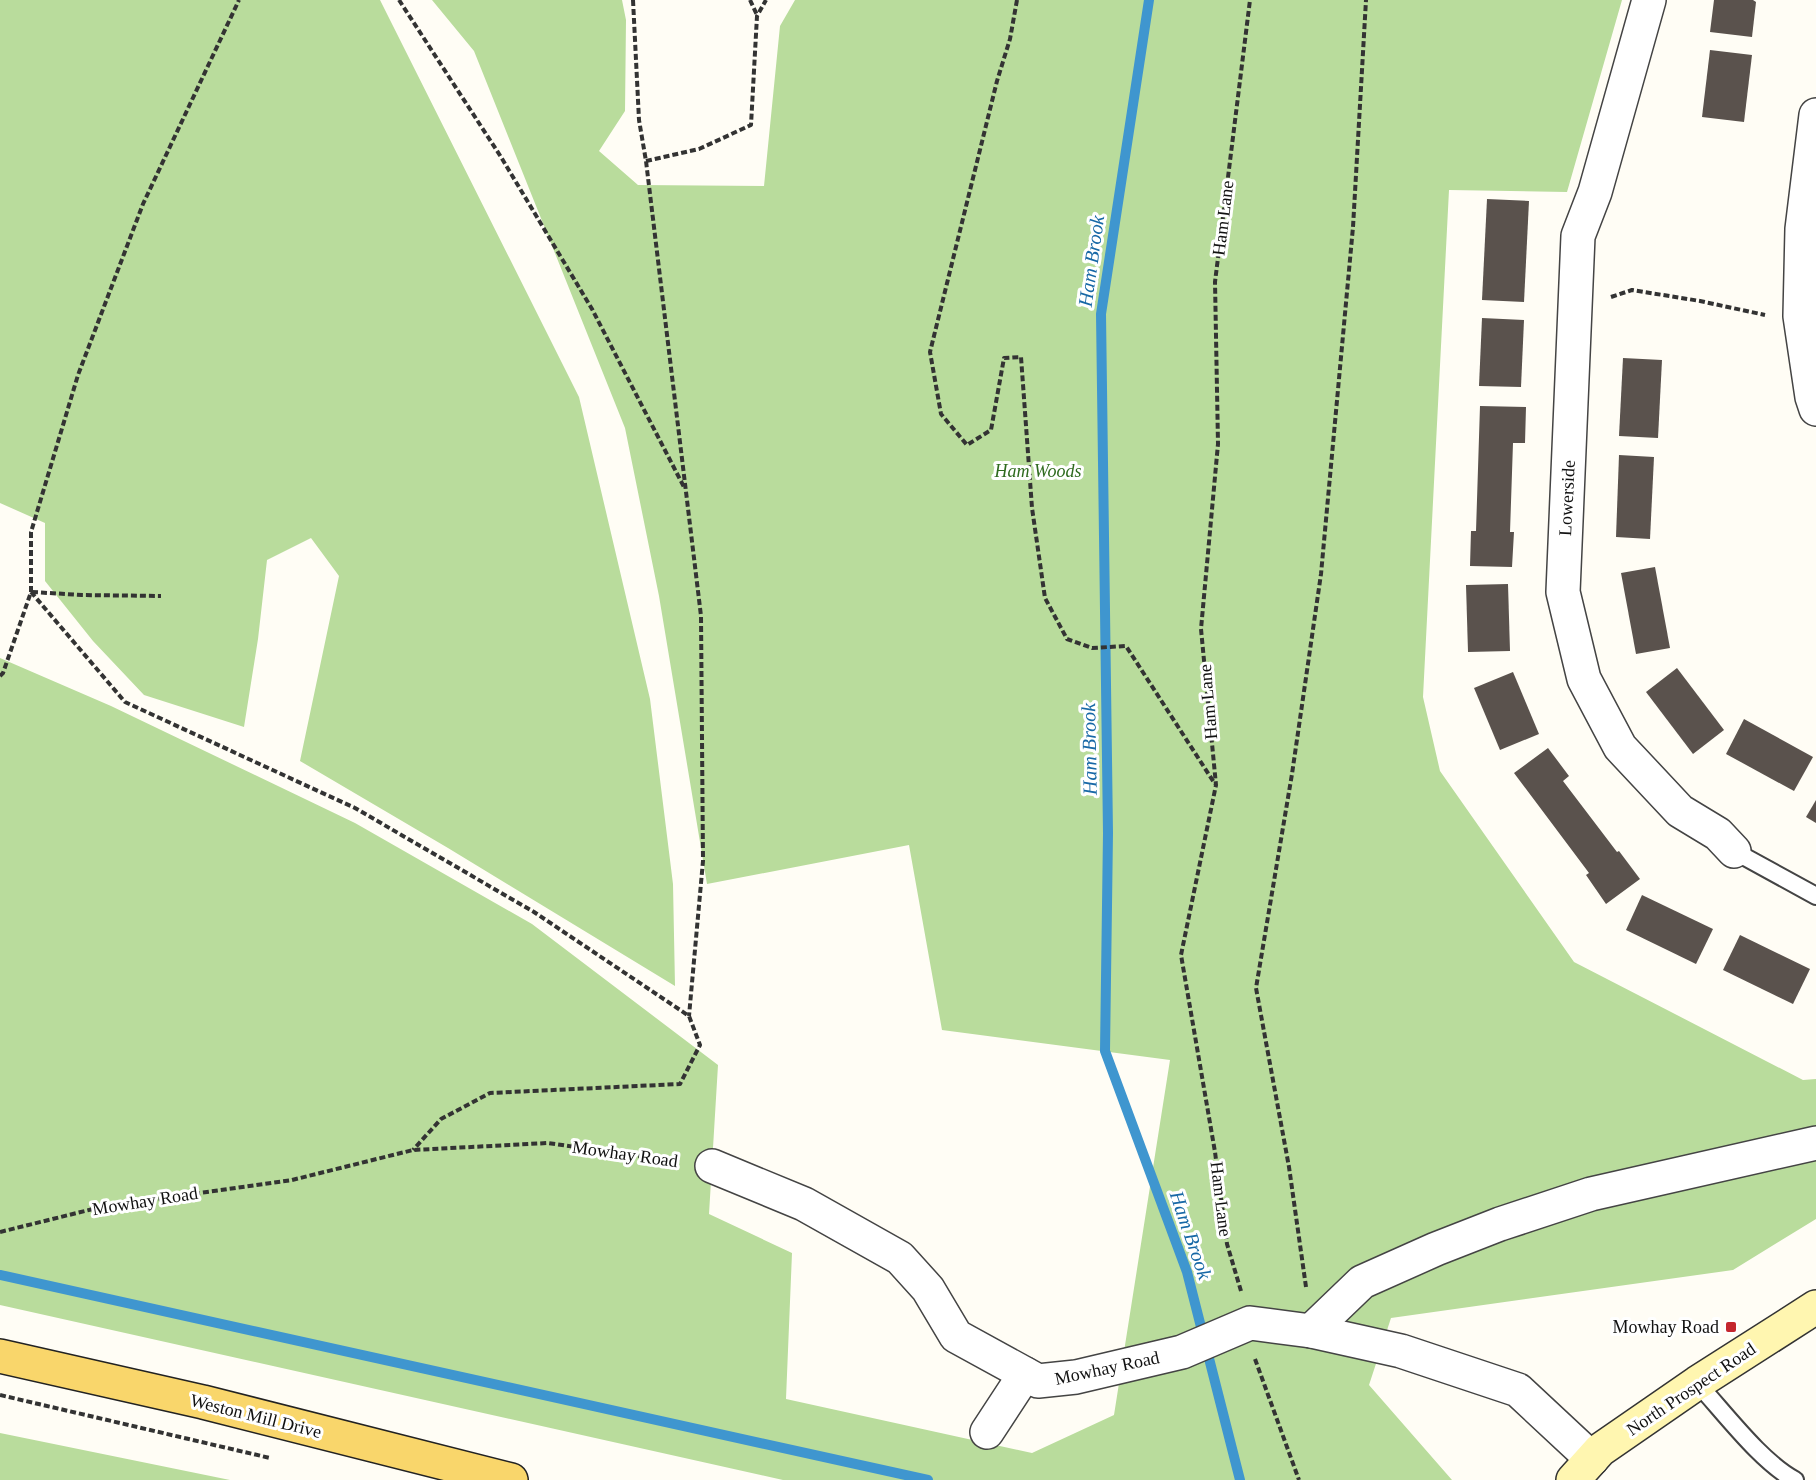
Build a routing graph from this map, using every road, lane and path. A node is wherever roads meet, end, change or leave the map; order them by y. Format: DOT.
graph roads {
  1 [pos="239,0"];
  2 [pos="399,0"];
  3 [pos="633,0"];
  4 [pos="750,0"];
  5 [pos="766,0"];
  6 [pos="1017,0"];
  7 [pos="1250,0"];
  8 [pos="1366,0"];
  9 [pos="1649,0"];
  10 [pos="757,16"];
  11 [pos="1816,115"];
  12 [pos="646,161"];
  13 [pos="1576,309"];
  14 [pos="1762,315"];
  15 [pos="1816,409"];
  16 [pos="687,492"];
  17 [pos="31,592"];
  18 [pos="161,596"];
  19 [pos="0,676"];
  20 [pos="1216,785"];
  21 [pos="1734,851"];
  22 [pos="1816,896"];
  23 [pos="689,1016"];
  24 [pos="1816,1143"];
  25 [pos="413,1150"];
  26 [pos="712,1166"];
  27 [pos="0,1232"];
  28 [pos="1306,1289"];
  29 [pos="1816,1307"];
  30 [pos="1236,1330"];
  31 [pos="1311,1331"];
  32 [pos="0,1356"];
  33 [pos="1025,1374"];
  34 [pos="1697,1383"];
  35 [pos="0,1395"];
  36 [pos="987,1432"];
  37 [pos="276,1459"];
  38 [pos="1583,1469"];
  39 [pos="511,1480"];
  40 [pos="1299,1480"];
  41 [pos="1795,1480"];
  1 -- 17 [label="path"];
  2 -- 16 [label="path"];
  3 -- 12 [label="path"];
  4 -- 10 [label="path"];
  5 -- 10 [label="path"];
  6 -- 20 [label="path"];
  7 -- 20 [label="path, Ham Lane"];
  8 -- 28 [label="path"];
  9 -- 13 [label="street, Lowerside"];
  10 -- 12 [label="path"];
  11 -- 15 [label="street"];
  12 -- 16 [label="path"];
  13 -- 14 [label="path"];
  13 -- 21 [label="street, Lowerside"];
  16 -- 23 [label="path"];
  17 -- 18 [label="path"];
  17 -- 19 [label="path"];
  17 -- 23 [label="path"];
  20 -- 30 [label="path, Ham Lane"];
  21 -- 22 [label="lane, Lowerside"];
  23 -- 25 [label="path"];
  24 -- 31 [label="street"];
  25 -- 26 [label="path, Mowhay Road"];
  25 -- 27 [label="path, Mowhay Road"];
  26 -- 33 [label="street, Mowhay Road"];
  29 -- 34 [label="street, North Prospect Road"];
  30 -- 31 [label="street"];
  30 -- 33 [label="street, Mowhay Road"];
  30 -- 40 [label="path, Ham Lane"];
  31 -- 38 [label="street"];
  32 -- 39 [label="main road, Weston Mill Drive"];
  33 -- 36 [label="street"];
  34 -- 38 [label="street, North Prospect Road"];
  34 -- 41 [label="lane"];
  35 -- 37 [label="path, Weston Mill Drive"];
}
